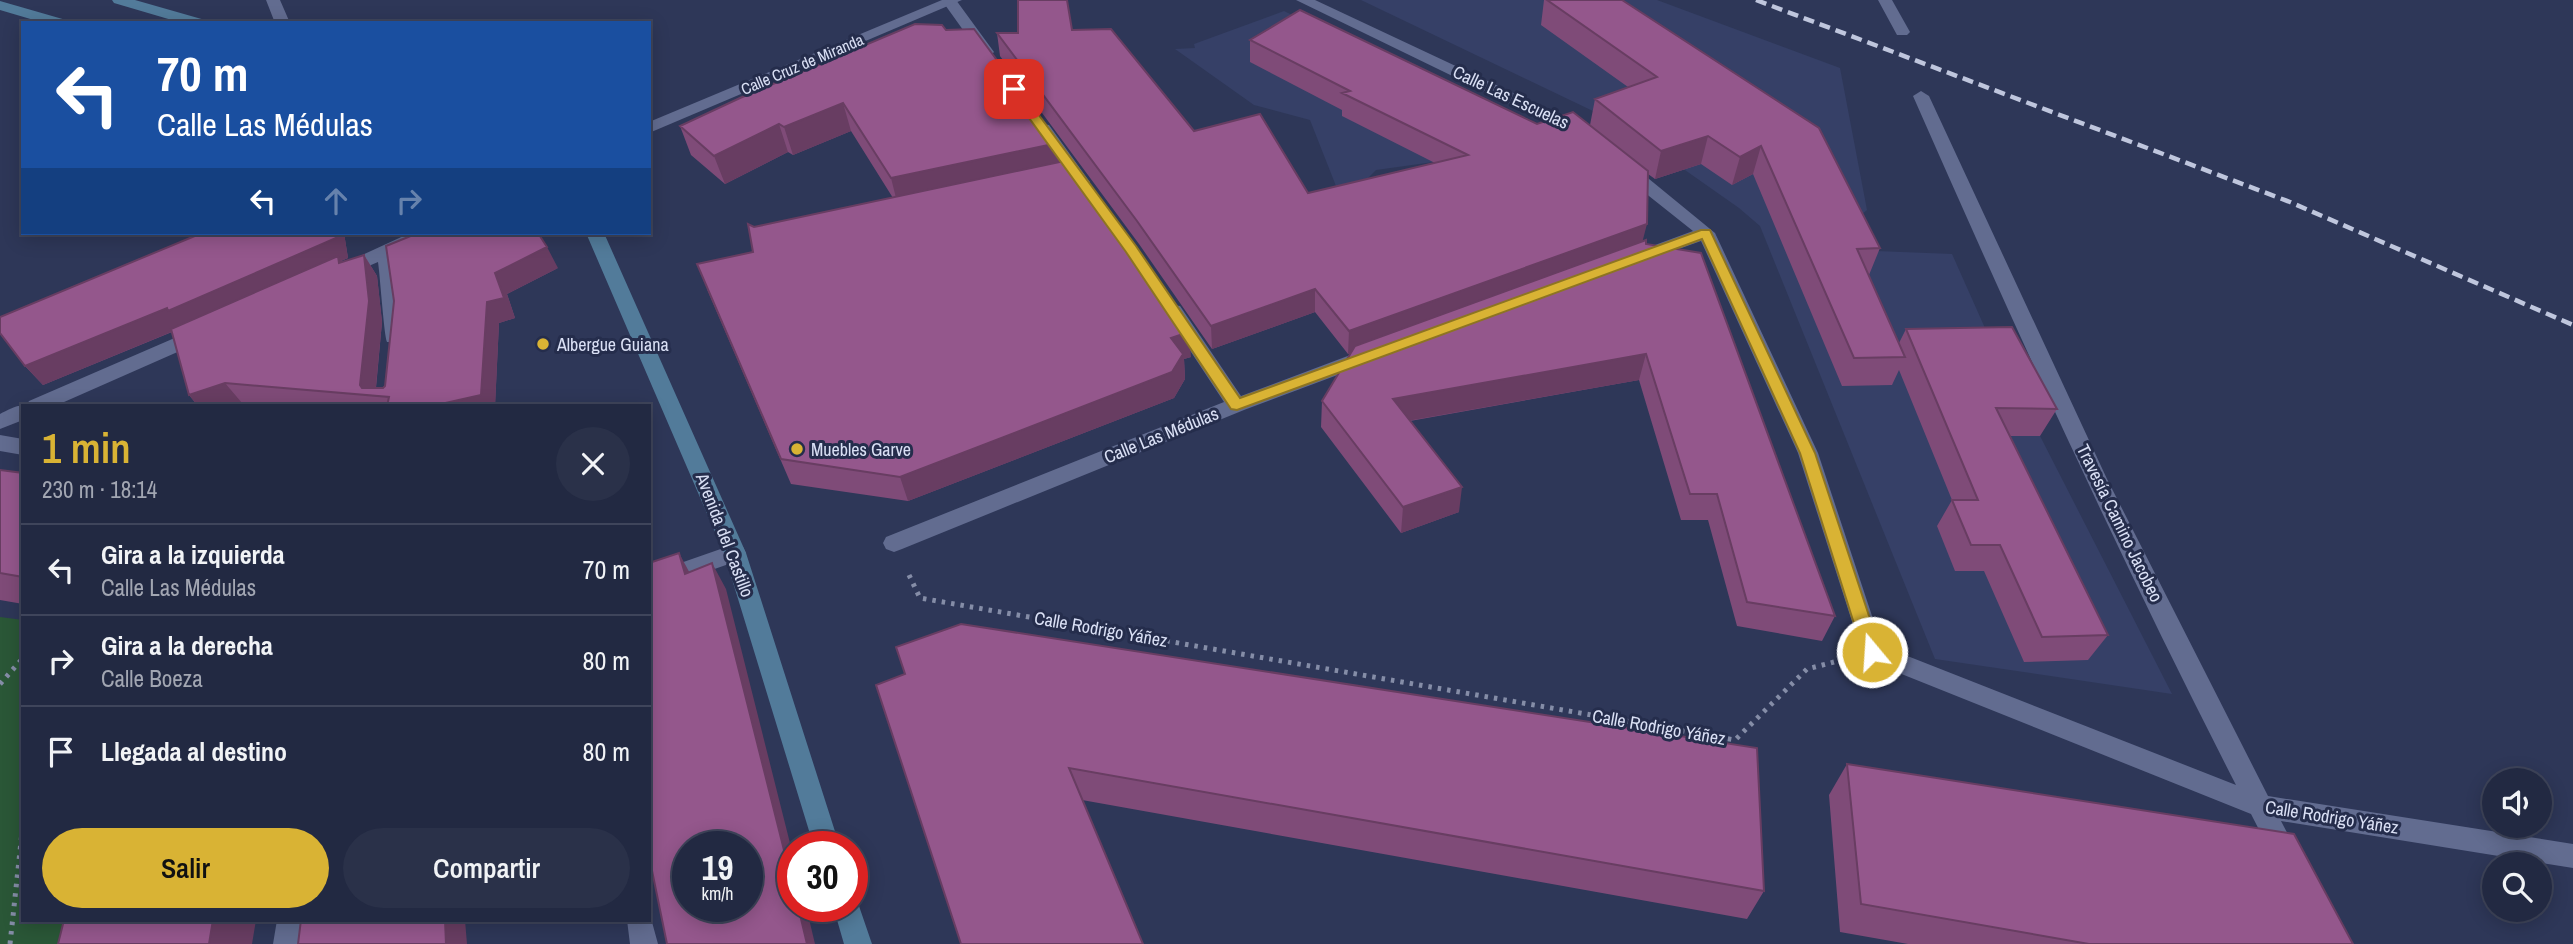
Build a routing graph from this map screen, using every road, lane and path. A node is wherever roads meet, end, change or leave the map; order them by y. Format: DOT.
graph roads {
  1 [pos="119,0"];
  2 [pos="273,0"];
  3 [pos="1303,0"];
  4 [pos="1885,0"];
  5 [pos="953,1"];
  6 [pos="0,5"];
  7 [pos="54,21"];
  8 [pos="193,21"];
  9 [pos="282,21"];
  10 [pos="1902,32"];
  11 [pos="998,68"];
  12 [pos="1921,96"];
  13 [pos="1030,111"];
  14 [pos="651,127"];
  15 [pos="1595,143"];
  16 [pos="1615,160"];
  17 [pos="1093,197"];
  18 [pos="1706,233"];
  19 [pos="421,235"];
  20 [pos="596,235"];
  21 [pos="386,252"];
  22 [pos="1628,261"];
  23 [pos="324,280"];
  24 [pos="1161,293"];
  25 [pos="211,329"];
  26 [pos="1393,347"];
  27 [pos="391,362"];
  28 [pos="41,404"];
  29 [pos="1237,405"];
  30 [pos="21,413"];
  31 [pos="0,422"];
  32 [pos="0,443"];
  33 [pos="21,447"];
  34 [pos="894,543"];
  35 [pos="734,553"];
  36 [pos="651,582"];
  37 [pos="1872,652"];
  38 [pos="21,660"];
  39 [pos="0,684"];
  40 [pos="2260,806"];
  41 [pos="822,831"];
  42 [pos="21,842"];
  43 [pos="2573,856"];
  44 [pos="2297,875"];
  45 [pos="290,922"];
  46 [pos="640,922"];
  47 [pos="851,922"];
  48 [pos="10,944"];
  49 [pos="287,944"];
  50 [pos="644,944"];
  51 [pos="858,944"];
  1 -- 8 [label="main road"];
  2 -- 9 [label="street"];
  3 -- 15 [label="street, Calle Las Escuelas"];
  4 -- 10 [label="street"];
  5 -- 11 [label="street"];
  5 -- 14 [label="street, Calle Cruz de Miranda"];
  6 -- 7 [label="main road"];
  12 -- 40 [label="street, Travesía Camino Jacobeo"];
  13 -- 17 [label="street"];
  16 -- 18 [label="street"];
  18 -- 22 [label="street"];
  18 -- 37 [label="street"];
  19 -- 21 [label="street"];
  20 -- 35 [label="main road, Avenida del Castillo"];
  21 -- 23 [label="street"];
  21 -- 27 [label="street"];
  24 -- 29 [label="street"];
  25 -- 28 [label="street"];
  26 -- 29 [label="street, Calle Las Médulas"];
  29 -- 34 [label="street, Calle Las Médulas"];
  30 -- 31 [label="street"];
  32 -- 33 [label="street"];
  34 -- 37 [label="path, Calle Rodrigo Yáñez"];
  35 -- 36 [label="street"];
  35 -- 41 [label="main road, Avenida del Castillo"];
  37 -- 40 [label="street, Calle Rodrigo Yáñez"];
  38 -- 39 [label="path"];
  40 -- 43 [label="street, Calle Rodrigo Yáñez"];
  40 -- 44 [label="street, Travesía Camino Jacobeo"];
  42 -- 48 [label="path"];
  45 -- 49 [label="street"];
  46 -- 50 [label="street"];
  47 -- 51 [label="main road"];
}
